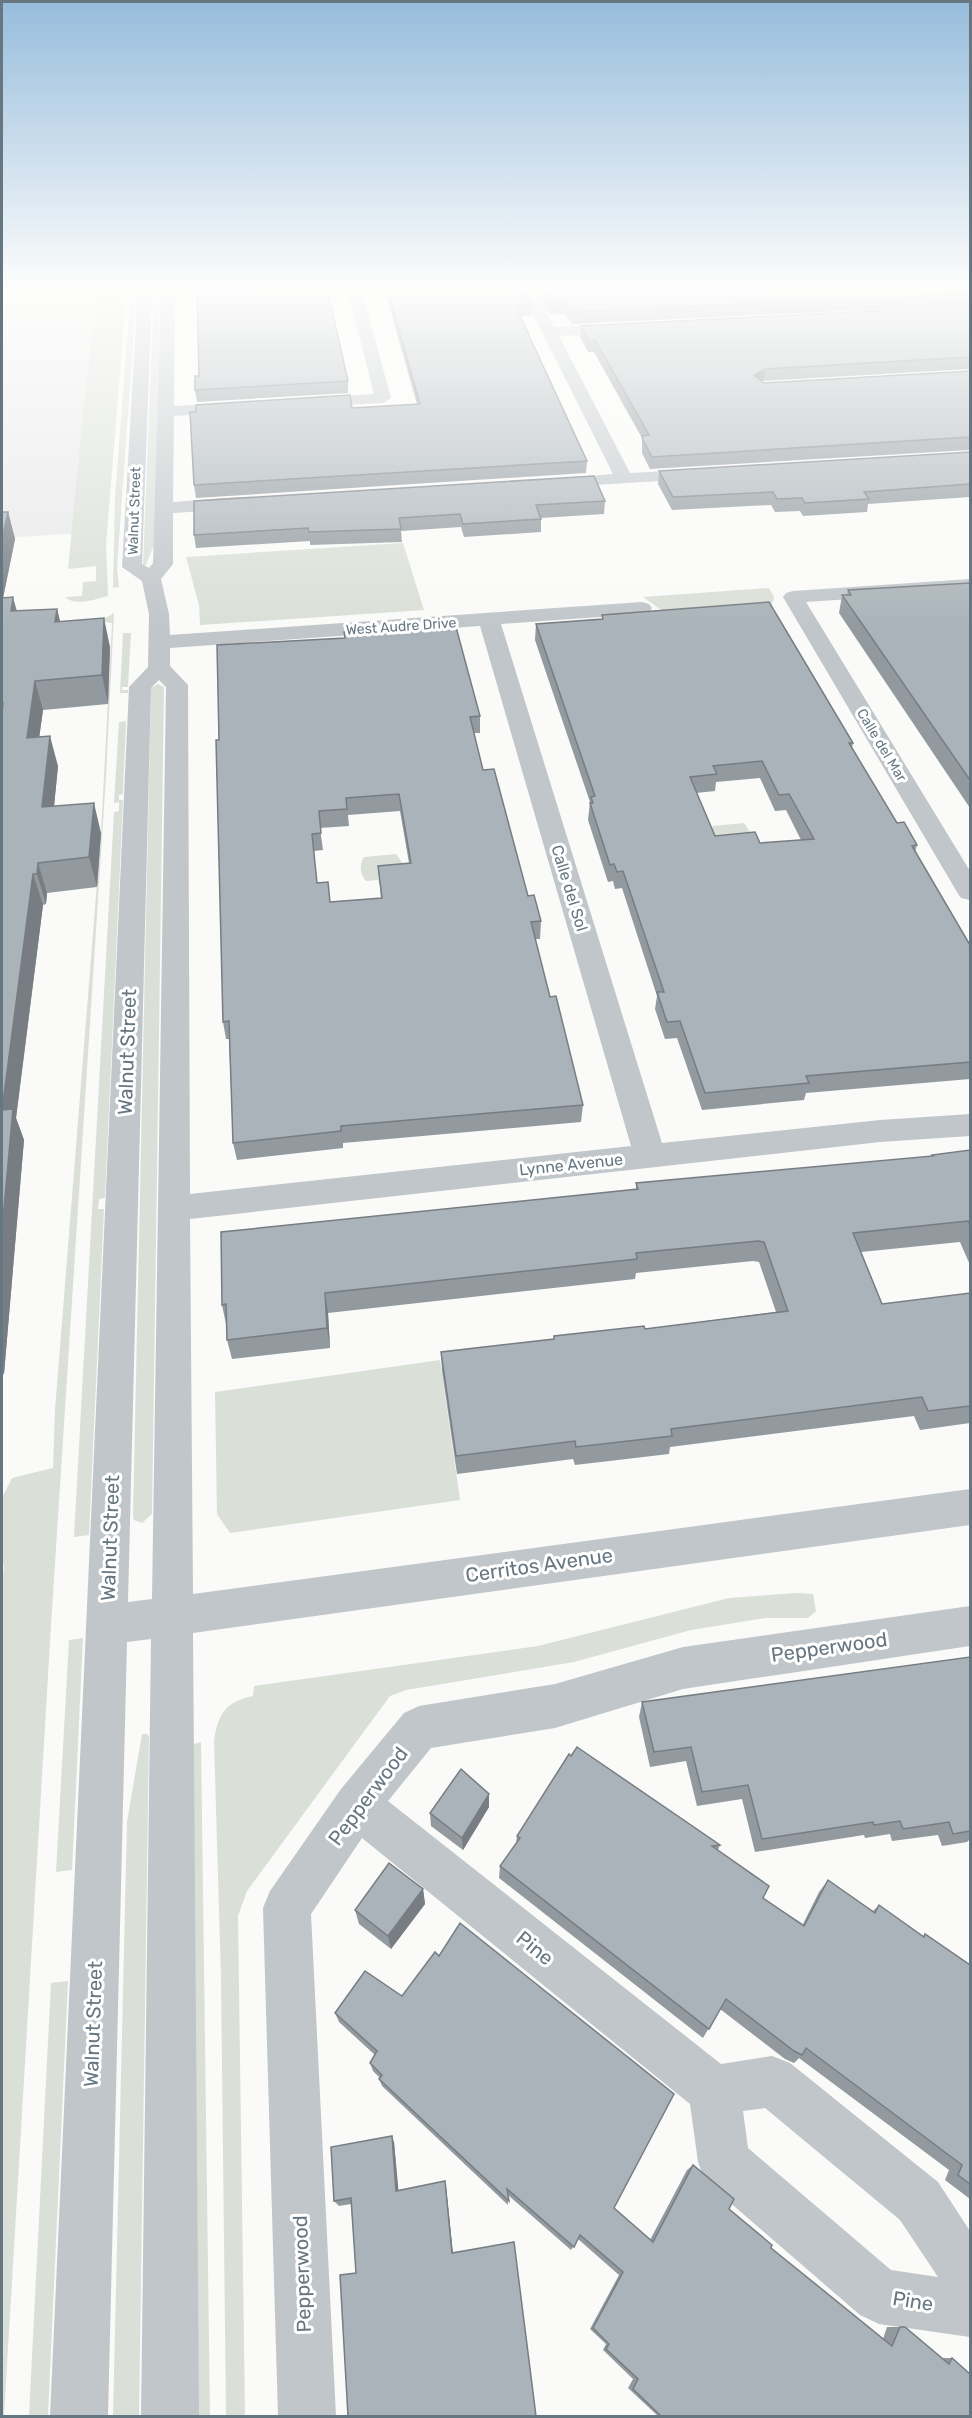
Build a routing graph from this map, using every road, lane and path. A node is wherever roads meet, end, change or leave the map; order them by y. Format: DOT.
graph roads {
  1 [pos="140,401"];
  2 [pos="167,401"];
  3 [pos="339,401"];
  4 [pos="585,401"];
  5 [pos="289,404"];
  6 [pos="254,406"];
  7 [pos="167,411"];
  8 [pos="720,473"];
  9 [pos="624,479"];
  10 [pos="529,485"];
  11 [pos="255,502"];
  12 [pos="166,508"];
  13 [pos="152,578"];
  14 [pos="970,585"];
  15 [pos="642,608"];
  16 [pos="489,620"];
  17 [pos="159,655"];
  18 [pos="970,892"];
  19 [pos="970,1125"];
  20 [pos="650,1156"];
  21 [pos="173,1208"];
  22 [pos="970,1507"];
  23 [pos="171,1617"];
  24 [pos="107,1625"];
  25 [pos="970,1626"];
  26 [pos="357,1805"];
  27 [pos="714,2091"];
  28 [pos="970,2278"];
  29 [pos="970,2310"];
  30 [pos="79,2416"];
  31 [pos="170,2416"];
  32 [pos="307,2416"];
  1 -- 13 [label="street, Walnut Street"];
  2 -- 7 [label="street, Walnut Street"];
  3 -- 5 [label="street"];
  4 -- 9 [label="street"];
  6 -- 7 [label="street"];
  7 -- 12 [label="street, Walnut Street"];
  8 -- 9 [label="street"];
  9 -- 10 [label="street"];
  11 -- 12 [label="street"];
  12 -- 13 [label="street, Walnut Street"];
  13 -- 17 [label="street"];
  14 -- 18 [label="street, Calle del Mar"];
  15 -- 16 [label="street, West Audre Drive"];
  16 -- 17 [label="street, West Audre Drive"];
  16 -- 20 [label="street, Calle del Sol"];
  17 -- 21 [label="street"];
  17 -- 24 [label="street, Walnut Street"];
  19 -- 20 [label="street, Lynne Avenue"];
  20 -- 21 [label="street, Lynne Avenue"];
  21 -- 23 [label="street"];
  22 -- 23 [label="street, Cerritos Avenue"];
  23 -- 24 [label="street, Cerritos Avenue"];
  23 -- 31 [label="street"];
  24 -- 30 [label="street, Walnut Street"];
  25 -- 26 [label="street, Pepperwood"];
  26 -- 27 [label="street, Pine"];
  26 -- 32 [label="street, Pepperwood"];
  27 -- 28 [label="street"];
  27 -- 29 [label="street, Pine"];
}
